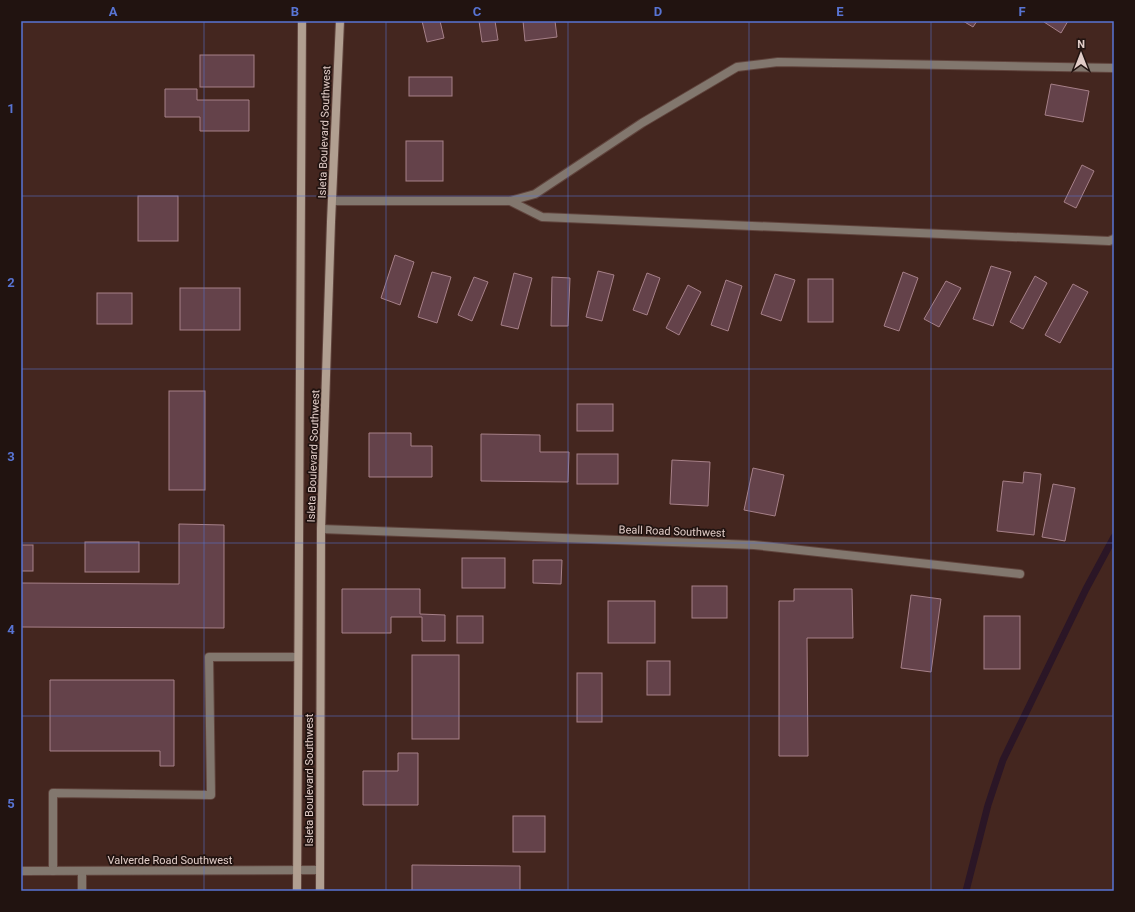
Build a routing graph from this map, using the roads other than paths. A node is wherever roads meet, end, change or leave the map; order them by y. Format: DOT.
graph roads {
  1 [pos="302,21"];
  2 [pos="340,21"];
  3 [pos="1114,68"];
  4 [pos="332,200"];
  5 [pos="510,200"];
  6 [pos="1114,239"];
  7 [pos="322,529"];
  8 [pos="1020,574"];
  9 [pos="297,657"];
  10 [pos="297,870"];
  11 [pos="320,870"];
  12 [pos="21,871"];
  13 [pos="53,871"];
  14 [pos="82,871"];
  15 [pos="82,891"];
  16 [pos="297,891"];
  17 [pos="320,891"];
  1 -- 9 [label="main road, Isleta Boulevard Southwest"];
  2 -- 4 [label="main road, Isleta Boulevard Southwest"];
  3 -- 5 [label="street"];
  4 -- 5 [label="street"];
  4 -- 7 [label="main road, Isleta Boulevard Southwest"];
  5 -- 6 [label="street"];
  7 -- 8 [label="street, Beall Road Southwest"];
  7 -- 11 [label="main road, Isleta Boulevard Southwest"];
  9 -- 10 [label="main road, Isleta Boulevard Southwest"];
  9 -- 13 [label="street"];
  10 -- 11 [label="street, Valverde Road Southwest"];
  10 -- 14 [label="street, Valverde Road Southwest"];
  10 -- 16 [label="main road, Isleta Boulevard Southwest"];
  11 -- 17 [label="main road, Isleta Boulevard Southwest"];
  12 -- 13 [label="street, Valverde Road Southwest"];
  13 -- 14 [label="street, Valverde Road Southwest"];
  14 -- 15 [label="street"];
}
